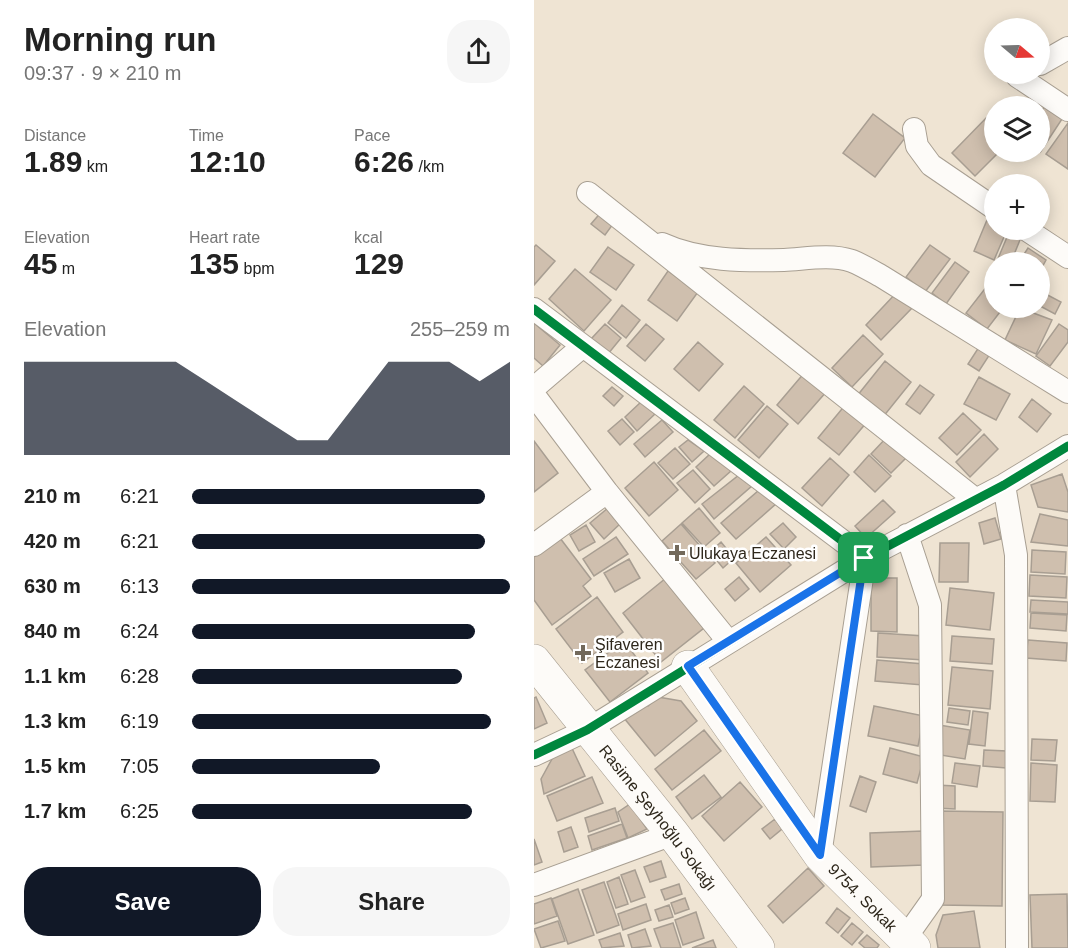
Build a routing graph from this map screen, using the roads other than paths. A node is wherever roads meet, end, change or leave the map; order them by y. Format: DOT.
graph roads {
  1 [pos="1068,48"];
  2 [pos="1050,58"];
  3 [pos="1029,84"];
  4 [pos="1068,110"];
  5 [pos="914,129"];
  6 [pos="588,193"];
  7 [pos="984,201"];
  8 [pos="637,232"];
  9 [pos="1042,240"];
  10 [pos="1068,257"];
  11 [pos="534,309"];
  12 [pos="583,346"];
  13 [pos="534,388"];
  14 [pos="1068,392"];
  15 [pos="534,395"];
  16 [pos="1068,446"];
  17 [pos="1005,485"];
  18 [pos="607,492"];
  19 [pos="976,500"];
  20 [pos="907,535"];
  21 [pos="534,545"];
  22 [pos="864,558"];
  23 [pos="728,641"];
  24 [pos="534,661"];
  25 [pos="688,666"];
  26 [pos="587,730"];
  27 [pos="534,755"];
  28 [pos="672,834"];
  29 [pos="820,855"];
  30 [pos="534,885"];
  31 [pos="909,944"];
  32 [pos="759,948"];
  33 [pos="1017,948"];
  1 -- 2 [label="street"];
  3 -- 4 [label="street"];
  5 -- 7 [label="street"];
  6 -- 8 [label="street"];
  8 -- 14 [label="street"];
  8 -- 19 [label="street"];
  9 -- 10 [label="street"];
  11 -- 12 [label="street"];
  12 -- 13 [label="street"];
  12 -- 22 [label="street"];
  15 -- 18 [label="street"];
  16 -- 17 [label="street"];
  17 -- 19 [label="street"];
  17 -- 33 [label="street"];
  18 -- 21 [label="street"];
  18 -- 23 [label="street"];
  19 -- 20 [label="street"];
  20 -- 22 [label="street"];
  20 -- 31 [label="street"];
  22 -- 23 [label="street"];
  22 -- 29 [label="street"];
  23 -- 25 [label="street"];
  24 -- 26 [label="main road, Rasime Şeyhoğlu Sokağı"];
  25 -- 26 [label="street"];
  25 -- 29 [label="main road, 9754. Sokak"];
  26 -- 27 [label="street"];
  26 -- 28 [label="main road, Rasime Şeyhoğlu Sokağı"];
  28 -- 30 [label="street"];
  28 -- 32 [label="main road, Rasime Şeyhoğlu Sokağı"];
  29 -- 31 [label="main road, 9754. Sokak"];
}
